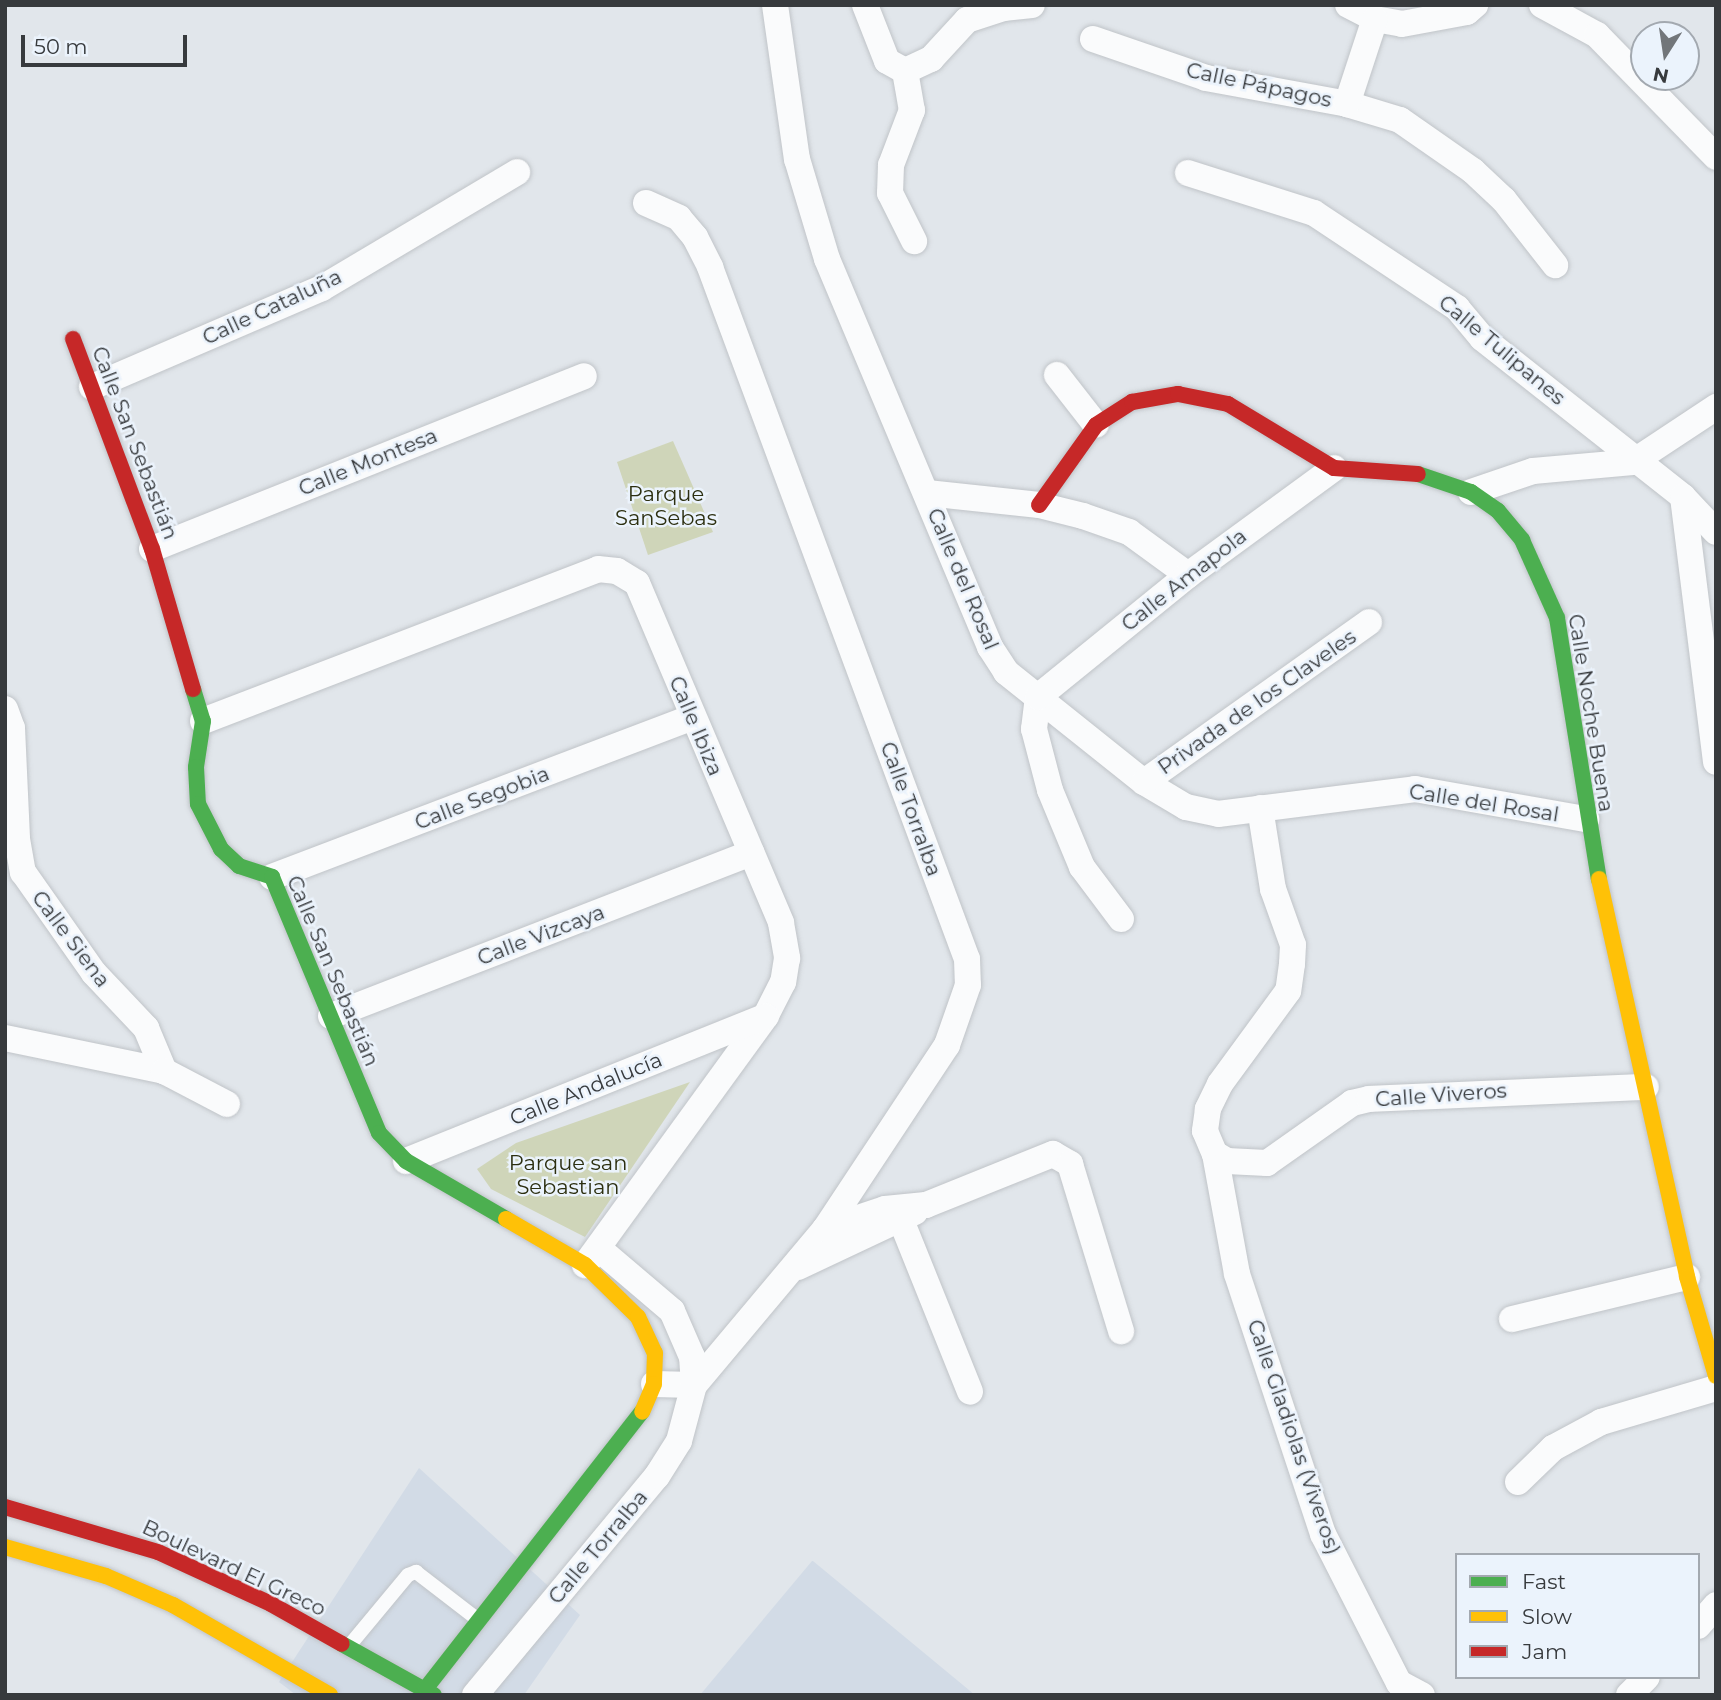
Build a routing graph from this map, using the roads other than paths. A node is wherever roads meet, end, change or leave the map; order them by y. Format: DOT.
graph roads {
  1 [pos="775,5"];
  2 [pos="865,5"];
  3 [pos="1032,5"];
  4 [pos="1348,5"];
  5 [pos="1542,5"];
  6 [pos="1469,7"];
  7 [pos="1375,19"];
  8 [pos="1093,38"];
  9 [pos="905,71"];
  10 [pos="1347,104"];
  11 [pos="1716,157"];
  12 [pos="517,172"];
  13 [pos="1188,173"];
  14 [pos="646,203"];
  15 [pos="914,242"];
  16 [pos="1555,265"];
  17 [pos="73,339"];
  18 [pos="1057,375"];
  19 [pos="584,376"];
  20 [pos="92,387"];
  21 [pos="1716,407"];
  22 [pos="1096,425"];
  23 [pos="1633,462"];
  24 [pos="1334,468"];
  25 [pos="927,492"];
  26 [pos="1471,492"];
  27 [pos="1683,497"];
  28 [pos="1039,505"];
  29 [pos="1716,532"];
  30 [pos="152,549"];
  31 [pos="1188,575"];
  32 [pos="1369,622"];
  33 [pos="1038,697"];
  34 [pos="5,709"];
  35 [pos="691,718"];
  36 [pos="202,721"];
  37 [pos="1716,762"];
  38 [pos="1144,782"];
  39 [pos="1260,808"];
  40 [pos="1586,819"];
  41 [pos="751,853"];
  42 [pos="13,867"];
  43 [pos="272,877"];
  44 [pos="1121,919"];
  45 [pos="331,1016"];
  46 [pos="766,1016"];
  47 [pos="5,1038"];
  48 [pos="164,1071"];
  49 [pos="1646,1087"];
  50 [pos="227,1104"];
  51 [pos="1215,1154"];
  52 [pos="406,1161"];
  53 [pos="926,1205"];
  54 [pos="901,1220"];
  55 [pos="825,1229"];
  56 [pos="591,1257"];
  57 [pos="793,1269"];
  58 [pos="1687,1277"];
  59 [pos="1512,1319"];
  60 [pos="1121,1331"];
  61 [pos="1716,1376"];
  62 [pos="654,1384"];
  63 [pos="694,1385"];
  64 [pos="1716,1388"];
  65 [pos="971,1392"];
  66 [pos="1518,1482"];
  67 [pos="5,1507"];
  68 [pos="5,1547"];
  69 [pos="1716,1605"];
  70 [pos="477,1619"];
  71 [pos="1700,1624"];
  72 [pos="349,1646"];
  73 [pos="1645,1679"];
  74 [pos="430,1691"];
  75 [pos="330,1695"];
  76 [pos="396,1695"];
  77 [pos="475,1695"];
  78 [pos="1422,1695"];
  79 [pos="1629,1695"];
  1 -- 25 [label="street, Calle del Rosal"];
  2 -- 9 [label="street"];
  3 -- 9 [label="street"];
  4 -- 7 [label="street"];
  5 -- 11 [label="street"];
  6 -- 7 [label="street"];
  7 -- 10 [label="street, Calle Pápagos"];
  8 -- 10 [label="street, Calle Pápagos"];
  9 -- 15 [label="street"];
  10 -- 16 [label="street, Calle Pápagos"];
  12 -- 20 [label="street, Calle Cataluña"];
  13 -- 23 [label="street, Calle Tulipanes"];
  14 -- 55 [label="street, Calle Torralba"];
  17 -- 20 [label="street, Calle San Sebastián"];
  18 -- 22 [label="street"];
  19 -- 30 [label="street, Calle Montesa"];
  20 -- 30 [label="street, Calle San Sebastián"];
  21 -- 23 [label="street"];
  22 -- 24 [label="street, Calle Noche Buena"];
  22 -- 28 [label="street, Calle Noche Buena"];
  23 -- 26 [label="street"];
  23 -- 27 [label="street, Calle Tulipanes"];
  24 -- 26 [label="street, Calle Noche Buena"];
  24 -- 31 [label="street, Calle Amapola"];
  25 -- 28 [label="street"];
  25 -- 33 [label="street, Calle del Rosal"];
  26 -- 40 [label="street, Calle Noche Buena"];
  27 -- 29 [label="street, Calle Tulipanes"];
  27 -- 37 [label="street"];
  28 -- 31 [label="street"];
  30 -- 36 [label="street, Calle San Sebastián"];
  31 -- 33 [label="street, Calle Amapola"];
  32 -- 38 [label="street, Privada de los Claveles"];
  33 -- 38 [label="street, Calle del Rosal"];
  33 -- 44 [label="street"];
  34 -- 42 [label="street, Calle Siena"];
  35 -- 36 [label="street, Calle Ibiza"];
  35 -- 41 [label="street, Calle Ibiza"];
  35 -- 43 [label="street, Calle Segobia"];
  36 -- 43 [label="street, Calle San Sebastián"];
  38 -- 39 [label="street, Calle del Rosal"];
  39 -- 40 [label="street, Calle del Rosal"];
  39 -- 51 [label="street, Calle Gladiolas (Viveros)"];
  40 -- 49 [label="street, Calle Noche Buena"];
  41 -- 45 [label="street, Calle Vizcaya"];
  41 -- 46 [label="street, Calle Ibiza"];
  42 -- 48 [label="street, Calle Siena"];
  43 -- 45 [label="street, Calle San Sebastián"];
  45 -- 52 [label="street, Calle San Sebastián"];
  46 -- 52 [label="street, Calle Andalucía"];
  46 -- 56 [label="street, Calle Ibiza"];
  47 -- 48 [label="street"];
  48 -- 50 [label="street"];
  49 -- 51 [label="street, Calle Viveros"];
  49 -- 58 [label="street, Calle Noche Buena"];
  51 -- 78 [label="street, Calle Gladiolas (Viveros)"];
  52 -- 56 [label="street, Calle San Sebastián"];
  53 -- 54 [label="street"];
  53 -- 55 [label="street"];
  53 -- 60 [label="street"];
  54 -- 57 [label="street"];
  54 -- 65 [label="street"];
  55 -- 57 [label="street, Calle Torralba"];
  56 -- 62 [label="street"];
  56 -- 63 [label="street, Calle Torralba"];
  57 -- 63 [label="street, Calle Torralba"];
  58 -- 59 [label="street"];
  58 -- 61 [label="street, Calle Noche Buena"];
  62 -- 63 [label="street"];
  62 -- 70 [label="street"];
  63 -- 77 [label="street, Calle Torralba"];
  64 -- 66 [label="street"];
  67 -- 72 [label="street, Boulevard El Greco"];
  68 -- 75 [label="street"];
  69 -- 71 [label="street"];
  70 -- 72 [label="lane"];
  70 -- 74 [label="street"];
  72 -- 74 [label="street, Boulevard El Greco"];
  72 -- 76 [label="street"];
  73 -- 79 [label="street"];
}
